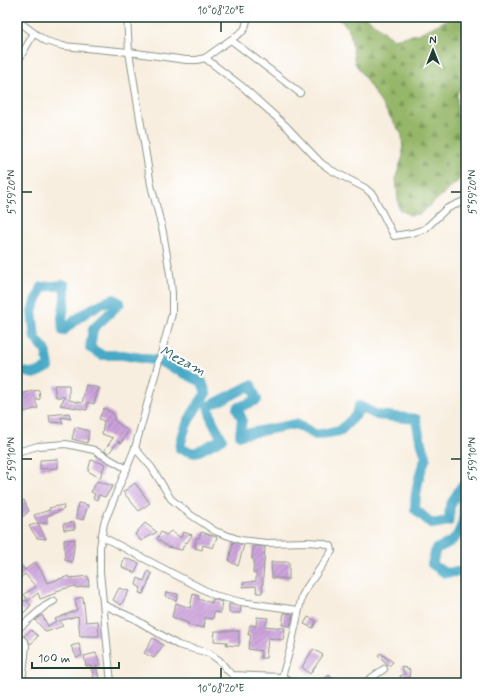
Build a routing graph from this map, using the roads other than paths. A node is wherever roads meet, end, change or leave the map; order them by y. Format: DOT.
graph roads {
  1 [pos="127,17"];
  2 [pos="248,17"];
  3 [pos="17,20"];
  4 [pos="34,33"];
  5 [pos="231,40"];
  6 [pos="129,52"];
  7 [pos="205,58"];
  8 [pos="17,63"];
  9 [pos="300,93"];
  10 [pos="466,200"];
  11 [pos="135,448"];
  12 [pos="17,452"];
  13 [pos="127,469"];
  14 [pos="101,536"];
  15 [pos="54,601"];
  16 [pos="104,605"];
  17 [pos="298,610"];
  18 [pos="17,630"];
  19 [pos="17,636"];
  20 [pos="384,670"];
  21 [pos="244,675"];
  22 [pos="282,677"];
  23 [pos="22,683"];
  24 [pos="111,683"];
  25 [pos="245,683"];
  26 [pos="295,683"];
  27 [pos="364,683"];
  1 -- 6 [label="street"];
  2 -- 5 [label="street"];
  3 -- 4 [label="street"];
  4 -- 6 [label="street"];
  4 -- 8 [label="street"];
  5 -- 7 [label="street"];
  5 -- 9 [label="street"];
  6 -- 7 [label="street"];
  6 -- 11 [label="street"];
  7 -- 10 [label="street"];
  11 -- 13 [label="street"];
  11 -- 17 [label="street"];
  12 -- 13 [label="street"];
  13 -- 14 [label="street"];
  14 -- 16 [label="street"];
  14 -- 17 [label="street"];
  15 -- 18 [label="street"];
  16 -- 21 [label="street"];
  16 -- 24 [label="street"];
  17 -- 22 [label="street"];
  19 -- 23 [label="street"];
  20 -- 27 [label="street"];
  21 -- 22 [label="street"];
  21 -- 25 [label="street"];
  22 -- 26 [label="street"];
}
